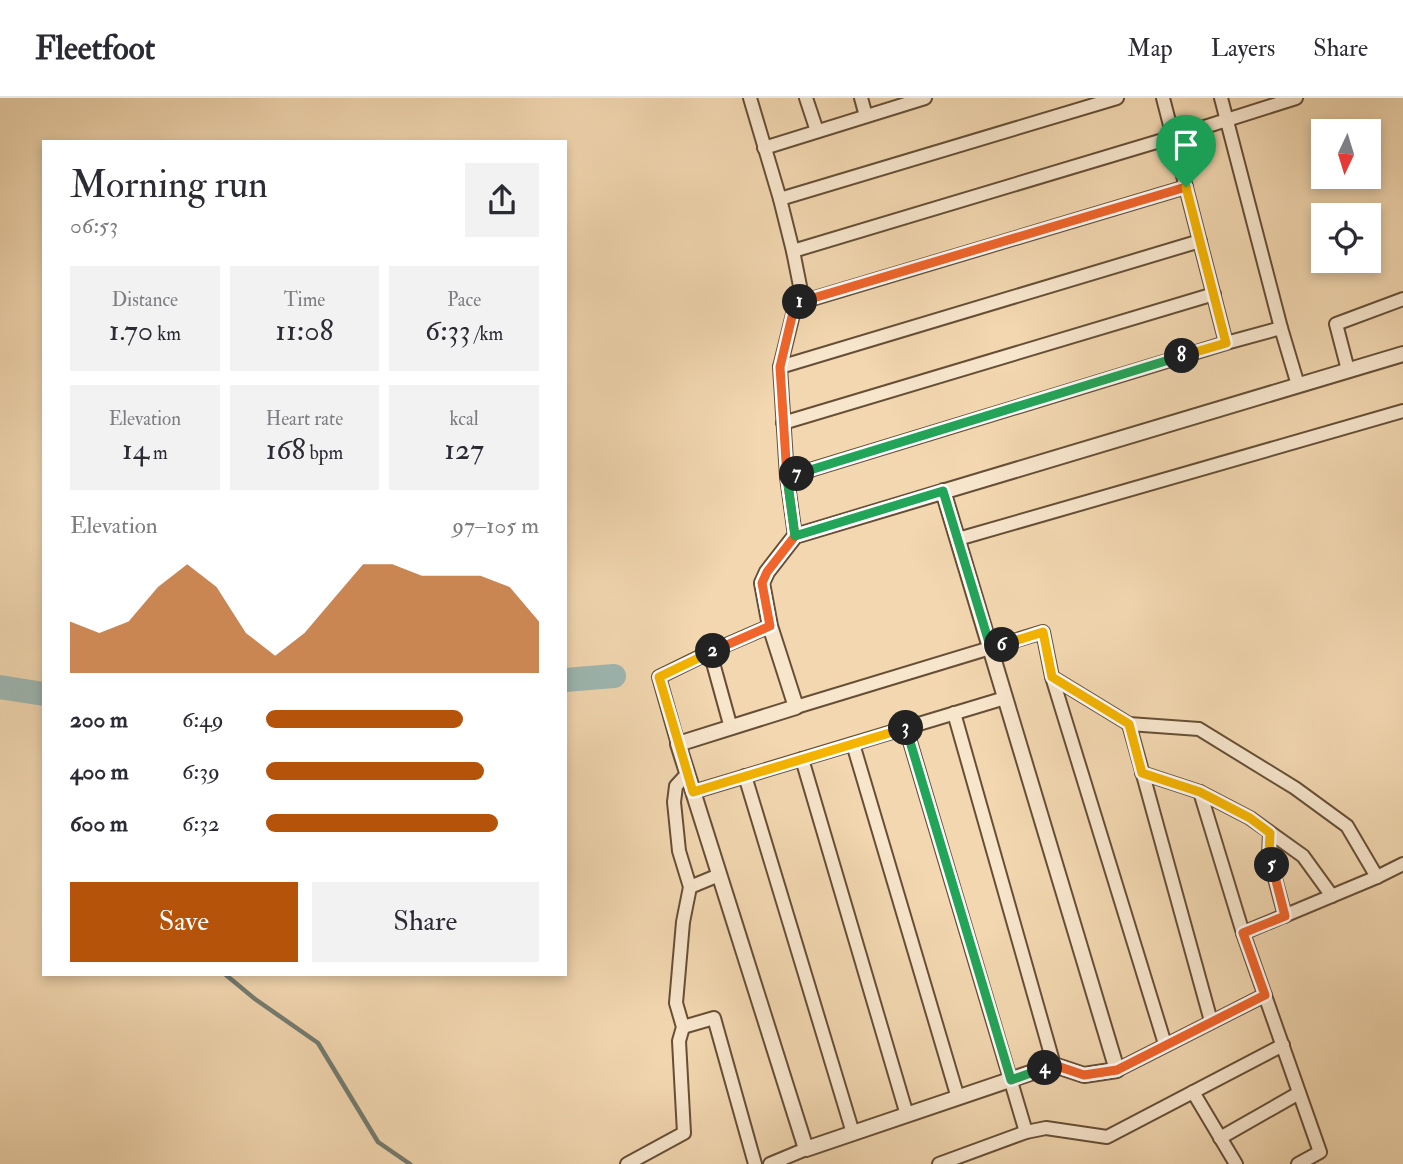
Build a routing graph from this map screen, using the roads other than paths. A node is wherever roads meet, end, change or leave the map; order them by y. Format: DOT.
graph roads {
  1 [pos="750,98"];
  2 [pos="806,98"];
  3 [pos="861,98"];
  4 [pos="925,98"];
  5 [pos="1117,98"];
  6 [pos="1163,98"];
  7 [pos="1220,98"];
  8 [pos="1296,98"];
  9 [pos="866,116"];
  10 [pos="1226,121"];
  11 [pos="817,131"];
  12 [pos="1173,137"];
  13 [pos="764,148"];
  14 [pos="1186,187"];
  15 [pos="780,199"];
  16 [pos="1200,241"];
  17 [pos="793,251"];
  18 [pos="1214,295"];
  19 [pos="1403,299"];
  20 [pos="795,304"];
  21 [pos="1281,328"];
  22 [pos="1226,343"];
  23 [pos="1403,354"];
  24 [pos="780,367"];
  25 [pos="1348,370"];
  26 [pos="1298,385"];
  27 [pos="1403,411"];
  28 [pos="783,423"];
  29 [pos="787,477"];
  30 [pos="943,491"];
  31 [pos="795,536"];
  32 [pos="958,539"];
  33 [pos="770,626"];
  34 [pos="991,649"];
  35 [pos="710,652"];
  36 [pos="1052,677"];
  37 [pos="1005,698"];
  38 [pos="796,707"];
  39 [pos="954,713"];
  40 [pos="1129,724"];
  41 [pos="731,728"];
  42 [pos="906,728"];
  43 [pos="678,744"];
  44 [pos="853,744"];
  45 [pos="802,759"];
  46 [pos="1142,773"];
  47 [pos="687,774"];
  48 [pos="745,776"];
  49 [pos="693,792"];
  50 [pos="1200,792"];
  51 [pos="1270,833"];
  52 [pos="1403,864"];
  53 [pos="719,875"];
  54 [pos="1377,877"];
  55 [pos="690,887"];
  56 [pos="1332,896"];
  57 [pos="1285,916"];
  58 [pos="1243,933"];
  59 [pos="1265,995"];
  60 [pos="1211,1021"];
  61 [pos="683,1027"];
  62 [pos="1165,1044"];
  63 [pos="1283,1045"];
  64 [pos="1054,1065"];
  65 [pos="1117,1070"];
  66 [pos="1011,1080"];
  67 [pos="1193,1092"];
  68 [pos="1299,1093"];
  69 [pos="958,1098"];
  70 [pos="907,1115"];
  71 [pos="1026,1132"];
  72 [pos="853,1133"];
  73 [pos="1220,1138"];
  74 [pos="806,1149"];
  75 [pos="627,1164"];
  76 [pos="755,1164"];
  77 [pos="769,1164"];
  78 [pos="939,1164"];
  79 [pos="1236,1164"];
  80 [pos="1297,1164"];
  1 -- 13 [label="street"];
  2 -- 11 [label="street"];
  3 -- 9 [label="street"];
  4 -- 9 [label="street"];
  5 -- 15 [label="street"];
  6 -- 12 [label="street"];
  7 -- 10 [label="street"];
  8 -- 10 [label="street"];
  9 -- 11 [label="street"];
  10 -- 12 [label="street"];
  10 -- 21 [label="street"];
  11 -- 13 [label="street"];
  12 -- 14 [label="street"];
  12 -- 17 [label="street"];
  13 -- 15 [label="street"];
  14 -- 16 [label="street"];
  14 -- 20 [label="street"];
  15 -- 17 [label="street"];
  16 -- 18 [label="street"];
  16 -- 24 [label="street"];
  17 -- 20 [label="street"];
  18 -- 22 [label="street"];
  18 -- 28 [label="street"];
  19 -- 25 [label="street"];
  20 -- 24 [label="street"];
  21 -- 22 [label="street"];
  21 -- 26 [label="street"];
  22 -- 29 [label="street"];
  23 -- 25 [label="street"];
  24 -- 28 [label="street"];
  25 -- 26 [label="street"];
  26 -- 30 [label="street"];
  27 -- 32 [label="street"];
  28 -- 29 [label="street"];
  29 -- 31 [label="street"];
  30 -- 31 [label="street"];
  30 -- 32 [label="street"];
  31 -- 33 [label="street"];
  32 -- 34 [label="street"];
  33 -- 35 [label="street"];
  33 -- 38 [label="street"];
  34 -- 36 [label="street"];
  34 -- 37 [label="street"];
  34 -- 38 [label="street"];
  35 -- 41 [label="street"];
  35 -- 43 [label="street"];
  36 -- 40 [label="street"];
  36 -- 62 [label="street"];
  37 -- 39 [label="street"];
  37 -- 65 [label="street"];
  38 -- 41 [label="street"];
  39 -- 42 [label="street"];
  39 -- 64 [label="street"];
  40 -- 46 [label="street"];
  40 -- 54 [label="street"];
  41 -- 43 [label="street"];
  42 -- 44 [label="street"];
  42 -- 66 [label="street"];
  43 -- 47 [label="street"];
  44 -- 45 [label="street"];
  44 -- 69 [label="street"];
  45 -- 48 [label="street"];
  45 -- 70 [label="street"];
  46 -- 50 [label="street"];
  46 -- 60 [label="street"];
  47 -- 49 [label="street"];
  47 -- 55 [label="street"];
  48 -- 49 [label="street"];
  48 -- 72 [label="street"];
  49 -- 53 [label="street"];
  50 -- 51 [label="street"];
  50 -- 58 [label="street"];
  51 -- 56 [label="street"];
  51 -- 57 [label="street"];
  52 -- 54 [label="street"];
  53 -- 55 [label="street"];
  53 -- 74 [label="street"];
  54 -- 56 [label="street"];
  55 -- 61 [label="street"];
  56 -- 57 [label="street"];
  57 -- 58 [label="street"];
  58 -- 59 [label="street"];
  59 -- 60 [label="street"];
  59 -- 63 [label="street"];
  60 -- 62 [label="street"];
  61 -- 75 [label="street"];
  61 -- 76 [label="street"];
  62 -- 65 [label="street"];
  63 -- 67 [label="street"];
  63 -- 68 [label="street"];
  64 -- 65 [label="street"];
  64 -- 66 [label="street"];
  66 -- 69 [label="street"];
  66 -- 71 [label="street"];
  67 -- 71 [label="street"];
  67 -- 73 [label="street"];
  68 -- 73 [label="street"];
  68 -- 80 [label="street"];
  69 -- 70 [label="street"];
  70 -- 72 [label="street"];
  71 -- 78 [label="street"];
  72 -- 74 [label="street"];
  73 -- 79 [label="street"];
  74 -- 77 [label="street"];
}
